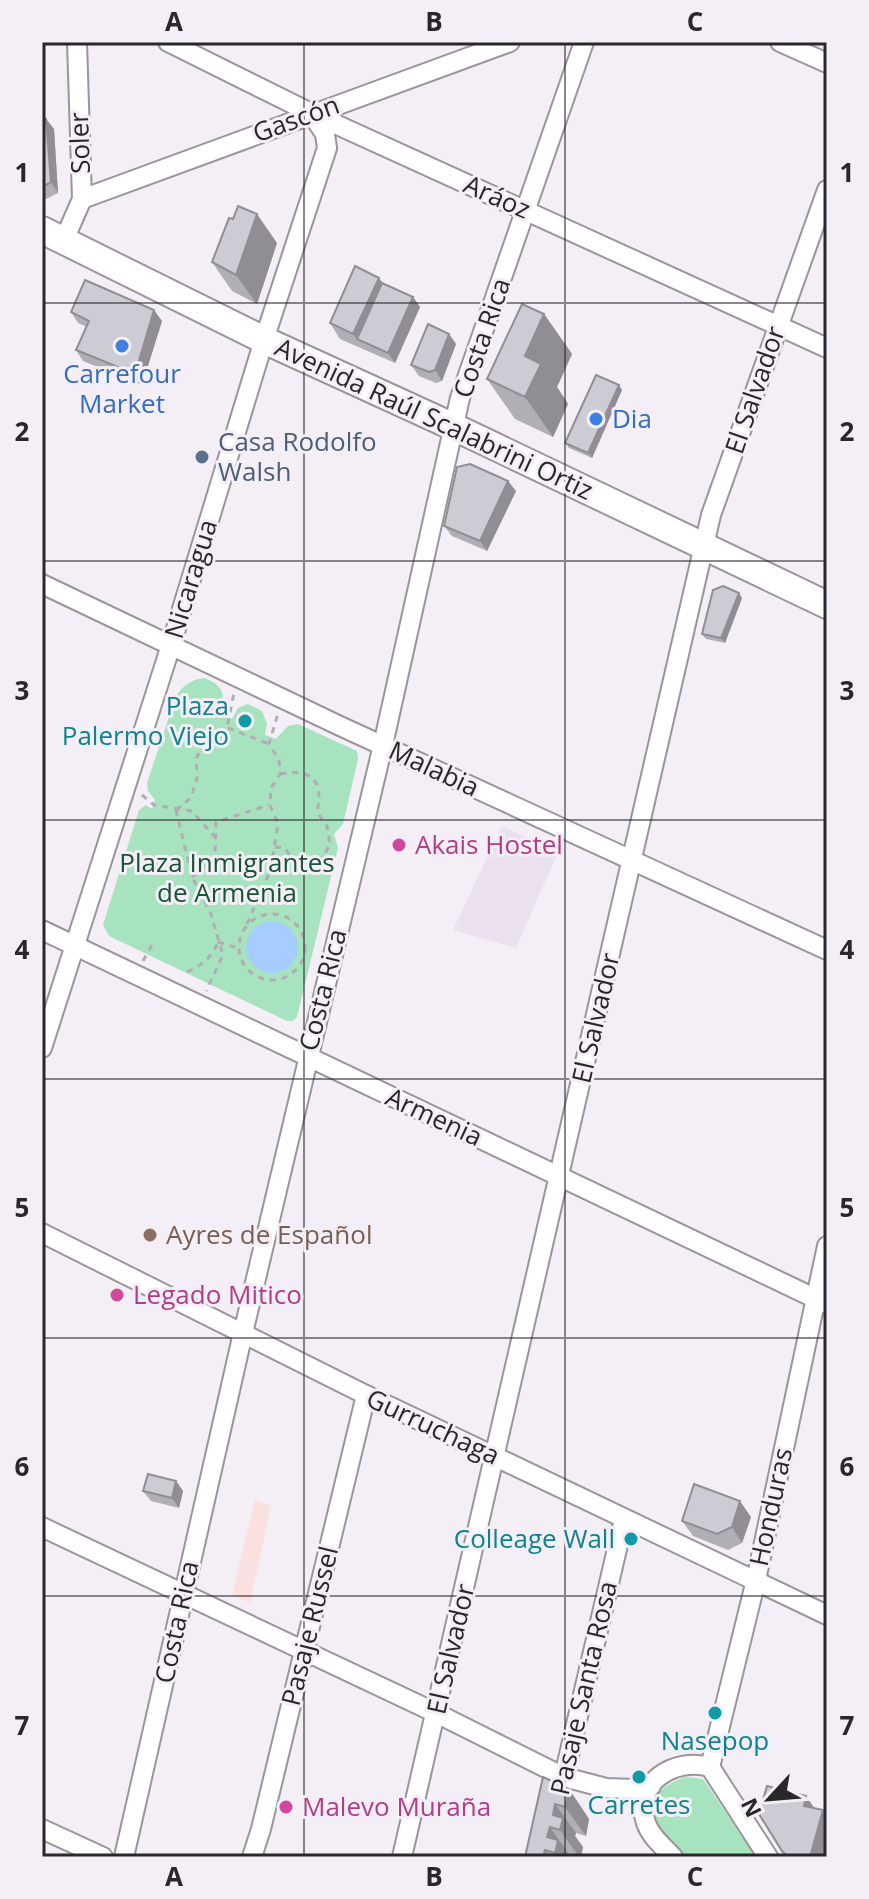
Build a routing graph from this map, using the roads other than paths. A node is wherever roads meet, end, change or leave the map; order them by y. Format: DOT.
graph roads {
  1 [pos="77,42"];
  2 [pos="168,42"];
  3 [pos="510,42"];
  4 [pos="584,42"];
  5 [pos="780,42"];
  6 [pos="827,63"];
  7 [pos="311,113"];
  8 [pos="827,190"];
  9 [pos="82,199"];
  10 [pos="526,210"];
  11 [pos="53,235"];
  12 [pos="778,325"];
  13 [pos="264,340"];
  14 [pos="827,348"];
  15 [pos="454,427"];
  16 [pos="703,548"];
  17 [pos="42,584"];
  18 [pos="827,605"];
  19 [pos="171,645"];
  20 [pos="383,745"];
  21 [pos="631,861"];
  22 [pos="42,930"];
  23 [pos="75,946"];
  24 [pos="827,950"];
  25 [pos="42,1048"];
  26 [pos="307,1055"];
  27 [pos="560,1176"];
  28 [pos="42,1233"];
  29 [pos="827,1246"];
  30 [pos="821,1301"];
  31 [pos="243,1333"];
  32 [pos="366,1395"];
  33 [pos="495,1456"];
  34 [pos="624,1519"];
  35 [pos="42,1527"];
  36 [pos="756,1580"];
  37 [pos="183,1593"];
  38 [pos="827,1615"];
  39 [pos="303,1652"];
  40 [pos="436,1713"];
  41 [pos="710,1767"];
  42 [pos="564,1777"];
  43 [pos="651,1786"];
  44 [pos="558,1804"];
  45 [pos="42,1829"];
  46 [pos="103,1857"];
  47 [pos="124,1857"];
  48 [pos="252,1857"];
  49 [pos="402,1857"];
  50 [pos="673,1857"];
  51 [pos="768,1857"];
  1 -- 9 [label="street, Soler"];
  2 -- 7 [label="street, Aráoz"];
  3 -- 7 [label="street, Gascón"];
  4 -- 10 [label="street, Costa Rica"];
  5 -- 6 [label="street"];
  7 -- 9 [label="street, Gascón"];
  7 -- 10 [label="street, Aráoz"];
  7 -- 13 [label="street, Nicaragua"];
  8 -- 12 [label="street, El Salvador"];
  9 -- 11 [label="street, Soler"];
  10 -- 12 [label="street, Aráoz"];
  10 -- 15 [label="street, Costa Rica"];
  11 -- 13 [label="main road, Avenida Raúl Scalabrini Ortiz"];
  12 -- 14 [label="street, Aráoz"];
  12 -- 16 [label="street, El Salvador"];
  13 -- 15 [label="main road, Avenida Raúl Scalabrini Ortiz"];
  13 -- 19 [label="street, Nicaragua"];
  15 -- 16 [label="main road, Avenida Raúl Scalabrini Ortiz"];
  15 -- 20 [label="street, Costa Rica"];
  16 -- 18 [label="main road, Avenida Raúl Scalabrini Ortiz"];
  16 -- 21 [label="street, El Salvador"];
  17 -- 19 [label="street, Malabia"];
  19 -- 20 [label="street, Malabia"];
  19 -- 23 [label="street, Nicaragua"];
  20 -- 21 [label="street, Malabia"];
  20 -- 26 [label="street, Costa Rica"];
  21 -- 24 [label="street, Malabia"];
  21 -- 27 [label="street, El Salvador"];
  22 -- 23 [label="street, Armenia"];
  23 -- 25 [label="street, Nicaragua"];
  23 -- 26 [label="street, Armenia"];
  26 -- 27 [label="street, Armenia"];
  26 -- 31 [label="street, Costa Rica"];
  27 -- 30 [label="street, Armenia"];
  27 -- 33 [label="street, El Salvador"];
  28 -- 31 [label="street, Gurruchaga"];
  29 -- 30 [label="street, Honduras"];
  30 -- 36 [label="street, Honduras"];
  31 -- 32 [label="street, Gurruchaga"];
  31 -- 37 [label="street, Costa Rica"];
  32 -- 33 [label="street, Gurruchaga"];
  32 -- 39 [label="street, Pasaje Russel"];
  33 -- 34 [label="street, Gurruchaga"];
  33 -- 40 [label="street, El Salvador"];
  34 -- 36 [label="street, Gurruchaga"];
  34 -- 42 [label="street, Pasaje Santa Rosa"];
  35 -- 37 [label="street"];
  36 -- 38 [label="street, Gurruchaga"];
  36 -- 41 [label="street, Honduras"];
  37 -- 39 [label="street"];
  37 -- 47 [label="street, Costa Rica"];
  39 -- 40 [label="street"];
  39 -- 48 [label="street, Pasaje Russel"];
  40 -- 42 [label="street"];
  40 -- 49 [label="street, El Salvador"];
  41 -- 43 [label="street"];
  41 -- 51 [label="street"];
  42 -- 43 [label="street"];
  42 -- 44 [label="street, Pasaje Santa Rosa"];
  43 -- 50 [label="street"];
  45 -- 46 [label="street"];
}
